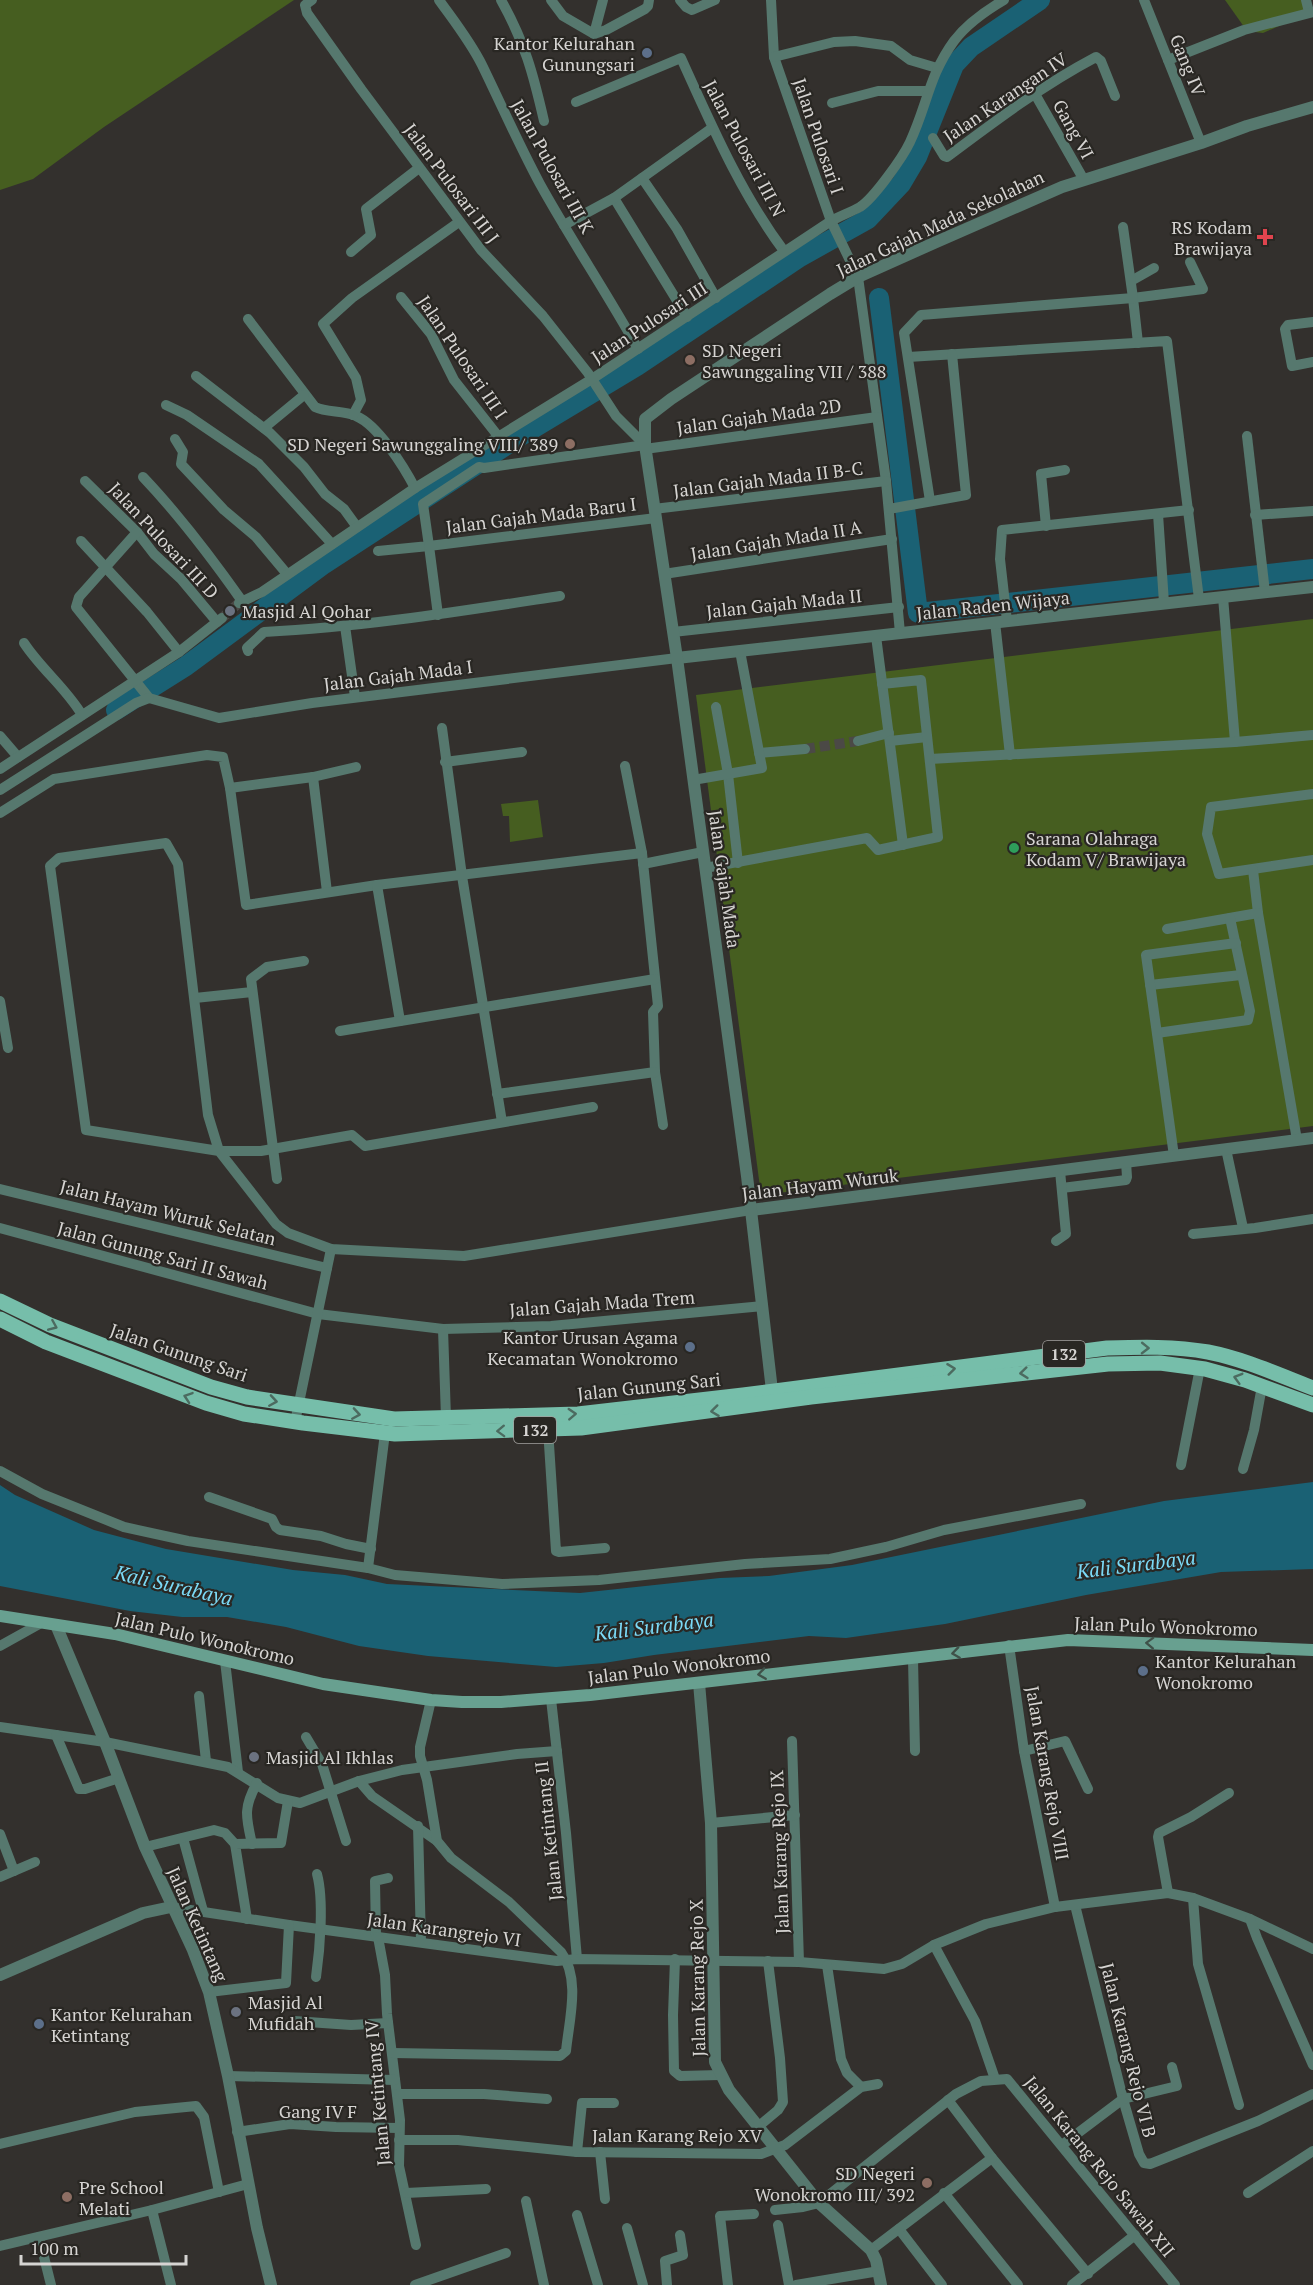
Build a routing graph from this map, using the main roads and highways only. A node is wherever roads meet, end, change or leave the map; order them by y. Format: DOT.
graph roads {
  1 [pos="0,1301"];
  2 [pos="0,1319"];
  3 [pos="1070,1360"];
  4 [pos="1313,1388"];
  5 [pos="773,1397"];
  6 [pos="1313,1405"];
  7 [pos="0,1616"];
  8 [pos="1313,1650"];
  1 -- 5 [label="main road, Jalan Gunung Sari / 132, one-way"];
  5 -- 2 [label="main road, Jalan Gunung Sari / 132, one-way"];
  3 -- 4 [label="main road, Jalan Gunung Sari / 132, one-way"];
  3 -- 5 [label="main road, Jalan Gunung Sari / 132"];
  6 -- 3 [label="main road, Jalan Gunung Sari / 132, one-way"];
  8 -- 7 [label="main road, Jalan Pulo Wonokromo, one-way"];
}
